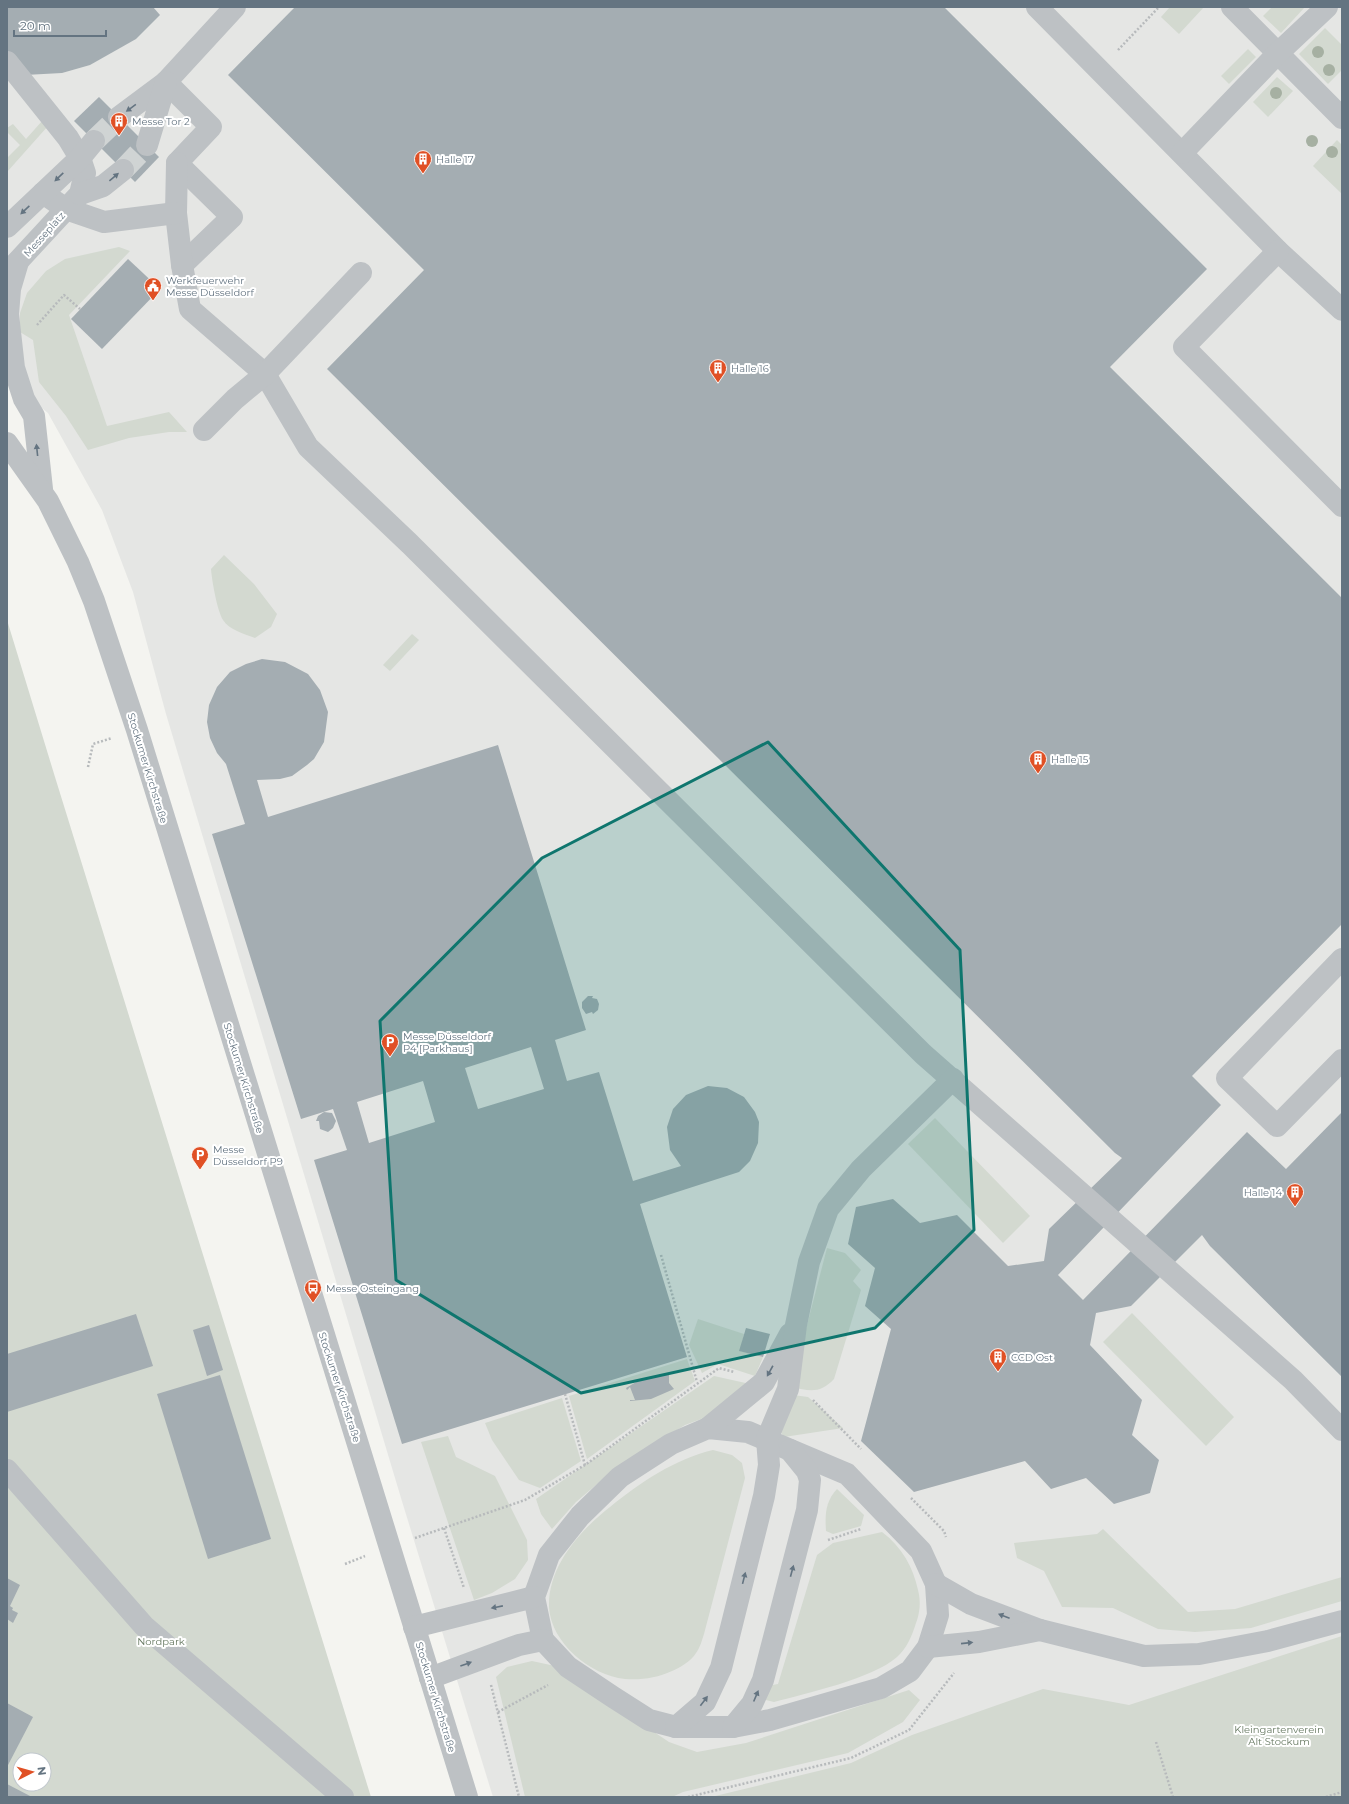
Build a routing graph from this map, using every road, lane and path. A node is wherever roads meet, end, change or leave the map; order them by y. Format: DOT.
graph roads {
  1 [pos="1037,7"];
  2 [pos="1160,7"];
  3 [pos="1232,7"];
  4 [pos="1327,7"];
  5 [pos="227,11"];
  6 [pos="1278,53"];
  7 [pos="7,62"];
  8 [pos="1098,70"];
  9 [pos="166,82"];
  10 [pos="119,117"];
  11 [pos="1342,118"];
  12 [pos="94,141"];
  13 [pos="147,145"];
  14 [pos="1182,153"];
  15 [pos="80,158"];
  16 [pos="177,163"];
  17 [pos="123,170"];
  18 [pos="43,193"];
  19 [pos="73,201"];
  20 [pos="176,213"];
  21 [pos="7,227"];
  22 [pos="1278,251"];
  23 [pos="182,265"];
  24 [pos="13,268"];
  25 [pos="361,273"];
  26 [pos="80,309"];
  27 [pos="1342,310"];
  28 [pos="34,329"];
  29 [pos="266,374"];
  30 [pos="204,430"];
  31 [pos="7,443"];
  32 [pos="42,489"];
  33 [pos="1342,506"];
  34 [pos="137,730"];
  35 [pos="88,767"];
  36 [pos="1342,959"];
  37 [pos="1342,1060"];
  38 [pos="953,1079"];
  39 [pos="661,1255"];
  40 [pos="796,1325"];
  41 [pos="698,1382"];
  42 [pos="565,1394"];
  43 [pos="708,1428"];
  44 [pos="1342,1430"];
  45 [pos="767,1439"];
  46 [pos="790,1450"];
  47 [pos="585,1465"];
  48 [pos="7,1470"];
  49 [pos="936,1584"];
  50 [pos="534,1597"];
  51 [pos="1342,1621"];
  52 [pos="414,1627"];
  53 [pos="1040,1630"];
  54 [pos="543,1640"];
  55 [pos="928,1647"];
  56 [pos="568,1667"];
  57 [pos="430,1678"];
  58 [pos="498,1712"];
  59 [pos="676,1727"];
  60 [pos="733,1727"];
  61 [pos="1156,1742"];
  62 [pos="1342,1792"];
  63 [pos="343,1797"];
  64 [pos="467,1797"];
  65 [pos="1173,1797"];
  66 [pos="1326,1797"];
  1 -- 8 [label="street"];
  2 -- 8 [label="path"];
  3 -- 6 [label="street"];
  4 -- 6 [label="street"];
  5 -- 9 [label="street"];
  6 -- 11 [label="street"];
  6 -- 14 [label="street"];
  7 -- 15 [label="street"];
  8 -- 14 [label="street"];
  9 -- 10 [label="street, one-way"];
  9 -- 13 [label="street"];
  9 -- 16 [label="street"];
  12 -- 15 [label="street"];
  14 -- 22 [label="street"];
  15 -- 18 [label="street, one-way"];
  15 -- 19 [label="street"];
  16 -- 20 [label="street"];
  16 -- 23 [label="street"];
  19 -- 17 [label="street, one-way"];
  18 -- 19 [label="street"];
  18 -- 21 [label="street, one-way"];
  19 -- 20 [label="street"];
  19 -- 24 [label="street, Messeplatz"];
  20 -- 23 [label="street"];
  22 -- 27 [label="street"];
  22 -- 33 [label="street"];
  23 -- 29 [label="street"];
  32 -- 24 [label="street, one-way"];
  25 -- 29 [label="street"];
  26 -- 28 [label="path"];
  29 -- 30 [label="street"];
  29 -- 38 [label="street"];
  31 -- 32 [label="street, Stockumer Kirchstraße"];
  32 -- 34 [label="street, Stockumer Kirchstraße"];
  34 -- 35 [label="path"];
  34 -- 52 [label="street, Stockumer Kirchstraße"];
  36 -- 37 [label="street"];
  38 -- 40 [label="street"];
  38 -- 44 [label="street"];
  39 -- 41 [label="path"];
  40 -- 43 [label="street, one-way"];
  40 -- 45 [label="street"];
  42 -- 47 [label="path"];
  43 -- 45 [label="street"];
  43 -- 50 [label="street"];
  45 -- 46 [label="street"];
  59 -- 45 [label="street, one-way"];
  46 -- 49 [label="street"];
  60 -- 46 [label="street, one-way"];
  48 -- 63 [label="street"];
  53 -- 49 [label="street, one-way"];
  49 -- 55 [label="street"];
  50 -- 52 [label="street, one-way"];
  50 -- 54 [label="street"];
  51 -- 53 [label="street"];
  52 -- 57 [label="street, Stockumer Kirchstraße"];
  55 -- 53 [label="street, one-way"];
  54 -- 56 [label="street"];
  57 -- 54 [label="street, one-way"];
  55 -- 60 [label="street"];
  56 -- 58 [label="path"];
  56 -- 59 [label="street"];
  57 -- 64 [label="street, Stockumer Kirchstraße"];
  59 -- 60 [label="street"];
  61 -- 65 [label="path"];
  62 -- 66 [label="path"];
}
